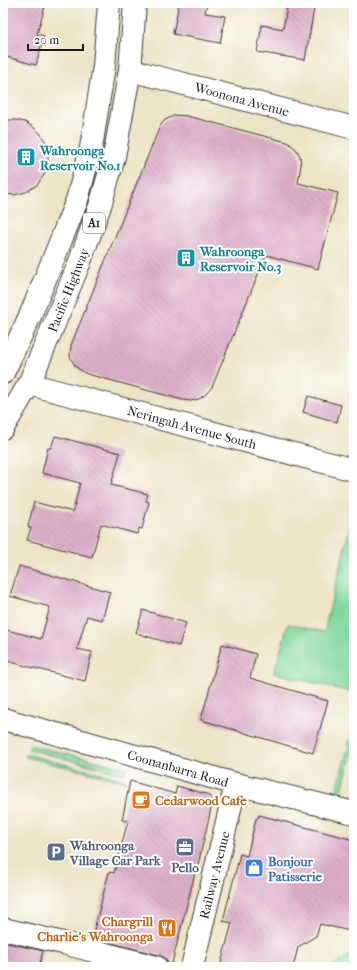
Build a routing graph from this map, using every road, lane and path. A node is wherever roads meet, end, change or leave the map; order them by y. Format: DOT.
graph roads {
  1 [pos="109,3"];
  2 [pos="135,3"];
  3 [pos="130,70"];
  4 [pos="354,128"];
  5 [pos="3,373"];
  6 [pos="29,384"];
  7 [pos="3,428"];
  8 [pos="354,470"];
  9 [pos="3,719"];
  10 [pos="236,784"];
  11 [pos="354,813"];
  12 [pos="3,929"];
  13 [pos="156,967"];
  14 [pos="192,967"];
  1 -- 5 [label="main road, Pacific Highway / A1"];
  2 -- 3 [label="main road, Pacific Highway / A1"];
  3 -- 4 [label="main road, Woonona Avenue"];
  3 -- 6 [label="main road, Pacific Highway / A1"];
  6 -- 7 [label="main road, Pacific Highway / A1"];
  6 -- 8 [label="main road, Neringah Avenue South"];
  9 -- 10 [label="main road, Coonanbarra Road"];
  10 -- 11 [label="main road, Coonanbarra Road"];
  10 -- 14 [label="main road, Railway Avenue"];
  12 -- 13 [label="main road"];
}
